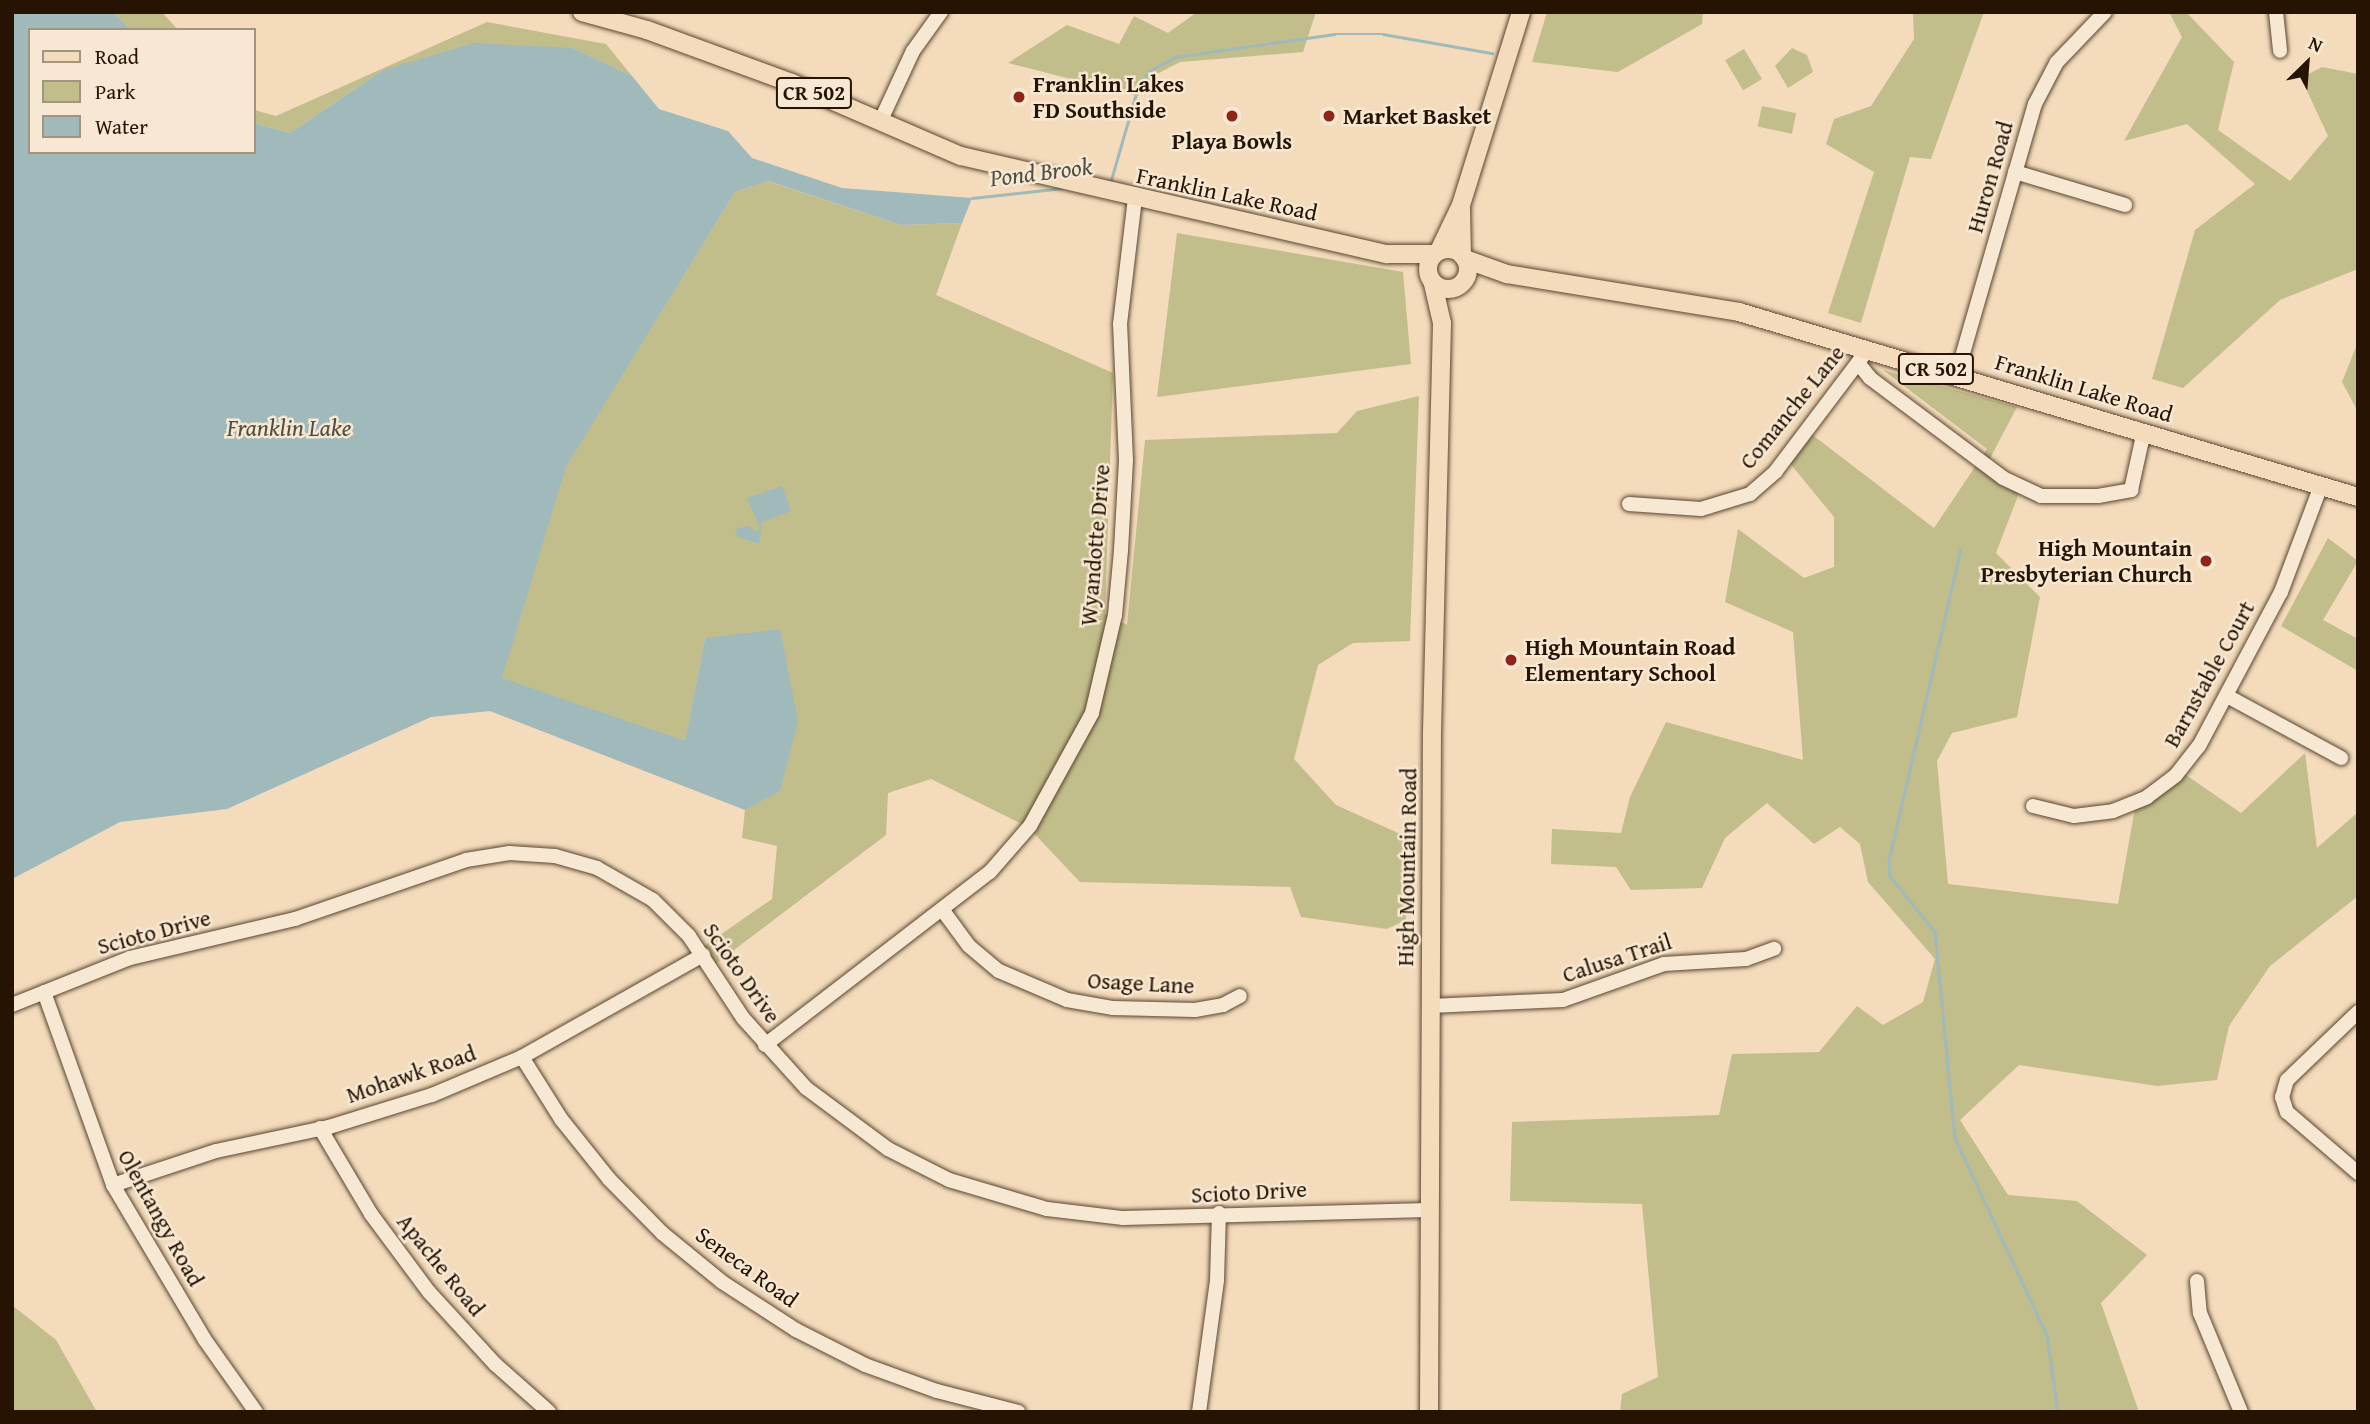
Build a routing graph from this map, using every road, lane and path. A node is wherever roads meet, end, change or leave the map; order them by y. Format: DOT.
graph roads {
  1 [pos="582,12"];
  2 [pos="941,12"];
  3 [pos="1521,12"];
  4 [pos="2105,12"];
  5 [pos="2276,12"];
  6 [pos="2280,51"];
  7 [pos="880,122"];
  8 [pos="2015,172"];
  9 [pos="1135,199"];
  10 [pos="1461,205"];
  11 [pos="2125,205"];
  12 [pos="1437,253"];
  13 [pos="1387,254"];
  14 [pos="1464,257"];
  15 [pos="1507,274"];
  16 [pos="1432,281"];
  17 [pos="1461,285"];
  18 [pos="1443,323"];
  19 [pos="1863,356"];
  20 [pos="1957,374"];
  21 [pos="2144,431"];
  22 [pos="2320,488"];
  23 [pos="2358,497"];
  24 [pos="1629,504"];
  25 [pos="2227,696"];
  26 [pos="2341,758"];
  27 [pos="2033,806"];
  28 [pos="944,912"];
  29 [pos="1774,949"];
  30 [pos="703,955"];
  31 [pos="44,992"];
  32 [pos="1240,996"];
  33 [pos="12,1005"];
  34 [pos="1430,1006"];
  35 [pos="2358,1012"];
  36 [pos="765,1045"];
  37 [pos="522,1057"];
  38 [pos="320,1128"];
  39 [pos="2358,1173"];
  40 [pos="113,1185"];
  41 [pos="1428,1210"];
  42 [pos="1219,1213"];
  43 [pos="2197,1281"];
  44 [pos="256,1412"];
  45 [pos="549,1412"];
  46 [pos="1018,1412"];
  47 [pos="1199,1412"];
  48 [pos="1429,1412"];
  49 [pos="2241,1412"];
  1 -- 7 [label="main road, Franklin Lake Road / CR 502"];
  2 -- 7 [label="street"];
  3 -- 10 [label="main road"];
  4 -- 8 [label="street, Huron Road"];
  5 -- 6 [label="street"];
  7 -- 9 [label="main road, Franklin Lake Road / CR 502"];
  8 -- 11 [label="street"];
  8 -- 20 [label="street, Huron Road"];
  9 -- 13 [label="main road, Franklin Lake Road / CR 502"];
  9 -- 28 [label="street, Wyandotte Drive"];
  10 -- 12 [label="main road"];
  10 -- 14 [label="main road"];
  12 -- 13 [label="main road, Franklin Lake Road / CR 502"];
  12 -- 14 [label="main road, CR 502"];
  12 -- 16 [label="main road"];
  13 -- 16 [label="main road, Franklin Lake Road / CR 502"];
  14 -- 15 [label="main road, Franklin Lake Road / CR 502"];
  14 -- 17 [label="main road"];
  15 -- 17 [label="main road, Franklin Lake Road / CR 502"];
  15 -- 19 [label="main road, Franklin Lake Road / CR 502"];
  16 -- 17 [label="main road, CR 502"];
  16 -- 18 [label="main road, High Mountain Road"];
  17 -- 18 [label="main road, High Mountain Road"];
  18 -- 34 [label="main road, High Mountain Road"];
  19 -- 20 [label="main road, Franklin Lake Road / CR 502"];
  19 -- 21 [label="street"];
  19 -- 24 [label="street, Comanche Lane"];
  20 -- 21 [label="main road, Franklin Lake Road / CR 502"];
  21 -- 22 [label="main road, Franklin Lake Road / CR 502"];
  22 -- 23 [label="main road, Franklin Lake Road / CR 502"];
  22 -- 25 [label="street, Barnstable Court"];
  25 -- 26 [label="street"];
  25 -- 27 [label="street, Barnstable Court"];
  28 -- 32 [label="street, Osage Lane"];
  28 -- 36 [label="street, Wyandotte Drive"];
  29 -- 34 [label="street, Calusa Trail"];
  30 -- 31 [label="street, Scioto Drive"];
  30 -- 36 [label="street, Scioto Drive"];
  30 -- 37 [label="street, Mohawk Road"];
  31 -- 33 [label="street, Scioto Drive"];
  31 -- 40 [label="street, Olentangy Road"];
  34 -- 41 [label="main road, High Mountain Road"];
  35 -- 39 [label="street"];
  36 -- 42 [label="street, Scioto Drive"];
  37 -- 38 [label="street, Mohawk Road"];
  37 -- 46 [label="street, Seneca Road"];
  38 -- 40 [label="street, Mohawk Road"];
  38 -- 45 [label="street, Apache Road"];
  40 -- 44 [label="street, Olentangy Road"];
  41 -- 42 [label="street, Scioto Drive"];
  41 -- 48 [label="main road, High Mountain Road"];
  42 -- 47 [label="street"];
  43 -- 49 [label="street"];
}
